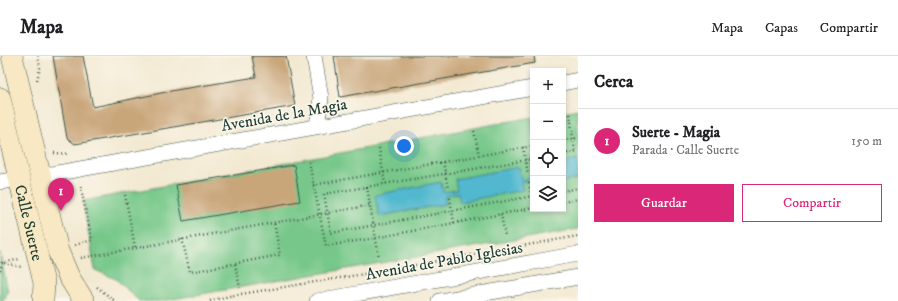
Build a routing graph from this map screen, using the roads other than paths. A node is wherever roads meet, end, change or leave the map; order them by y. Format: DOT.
graph roads {
  1 [pos="12,56"];
  2 [pos="314,56"];
  3 [pos="578,80"];
  4 [pos="566,82"];
  5 [pos="530,89"];
  6 [pos="0,98"];
  7 [pos="317,126"];
  8 [pos="41,176"];
  9 [pos="10,181"];
  10 [pos="578,254"];
  11 [pos="578,277"];
  12 [pos="43,301"];
  13 [pos="84,301"];
  14 [pos="317,301"];
  15 [pos="440,301"];
  1 -- 8 [label="main road, Calle Suerte"];
  2 -- 7 [label="street"];
  3 -- 4 [label="street"];
  5 -- 7 [label="street, Avenida de la Magia"];
  6 -- 9 [label="main road, Calle Suerte"];
  7 -- 8 [label="street, Avenida de la Magia"];
  8 -- 13 [label="main road, Calle Suerte"];
  9 -- 12 [label="main road, Calle Suerte"];
  10 -- 14 [label="street, Avenida de Pablo Iglesias"];
  11 -- 15 [label="street"];
}
